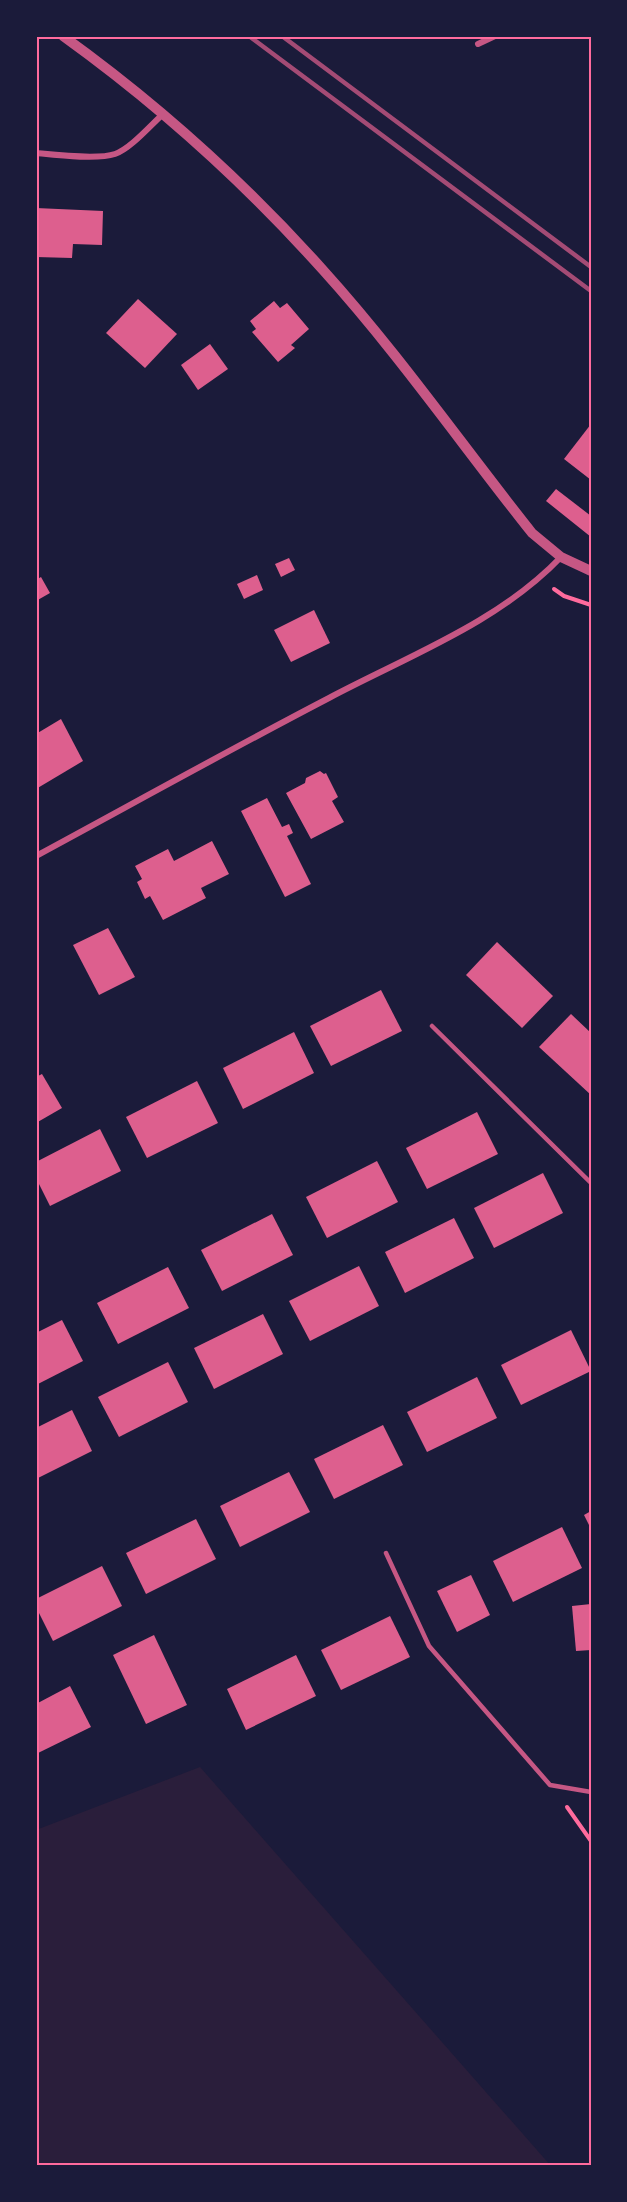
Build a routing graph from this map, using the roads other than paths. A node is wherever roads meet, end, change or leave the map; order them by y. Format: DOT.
graph roads {
  1 [pos="63,36"];
  2 [pos="495,36"];
  3 [pos="478,44"];
  4 [pos="162,115"];
  5 [pos="36,153"];
  6 [pos="561,556"];
  7 [pos="591,571"];
  8 [pos="36,856"];
  9 [pos="432,1026"];
  10 [pos="591,1183"];
  11 [pos="386,1553"];
  12 [pos="591,1792"];
  1 -- 4 [label="street"];
  2 -- 3 [label="street"];
  4 -- 5 [label="street"];
  4 -- 6 [label="street"];
  6 -- 7 [label="street"];
  6 -- 8 [label="street"];
  9 -- 10 [label="lane"];
  11 -- 12 [label="lane"];
}
